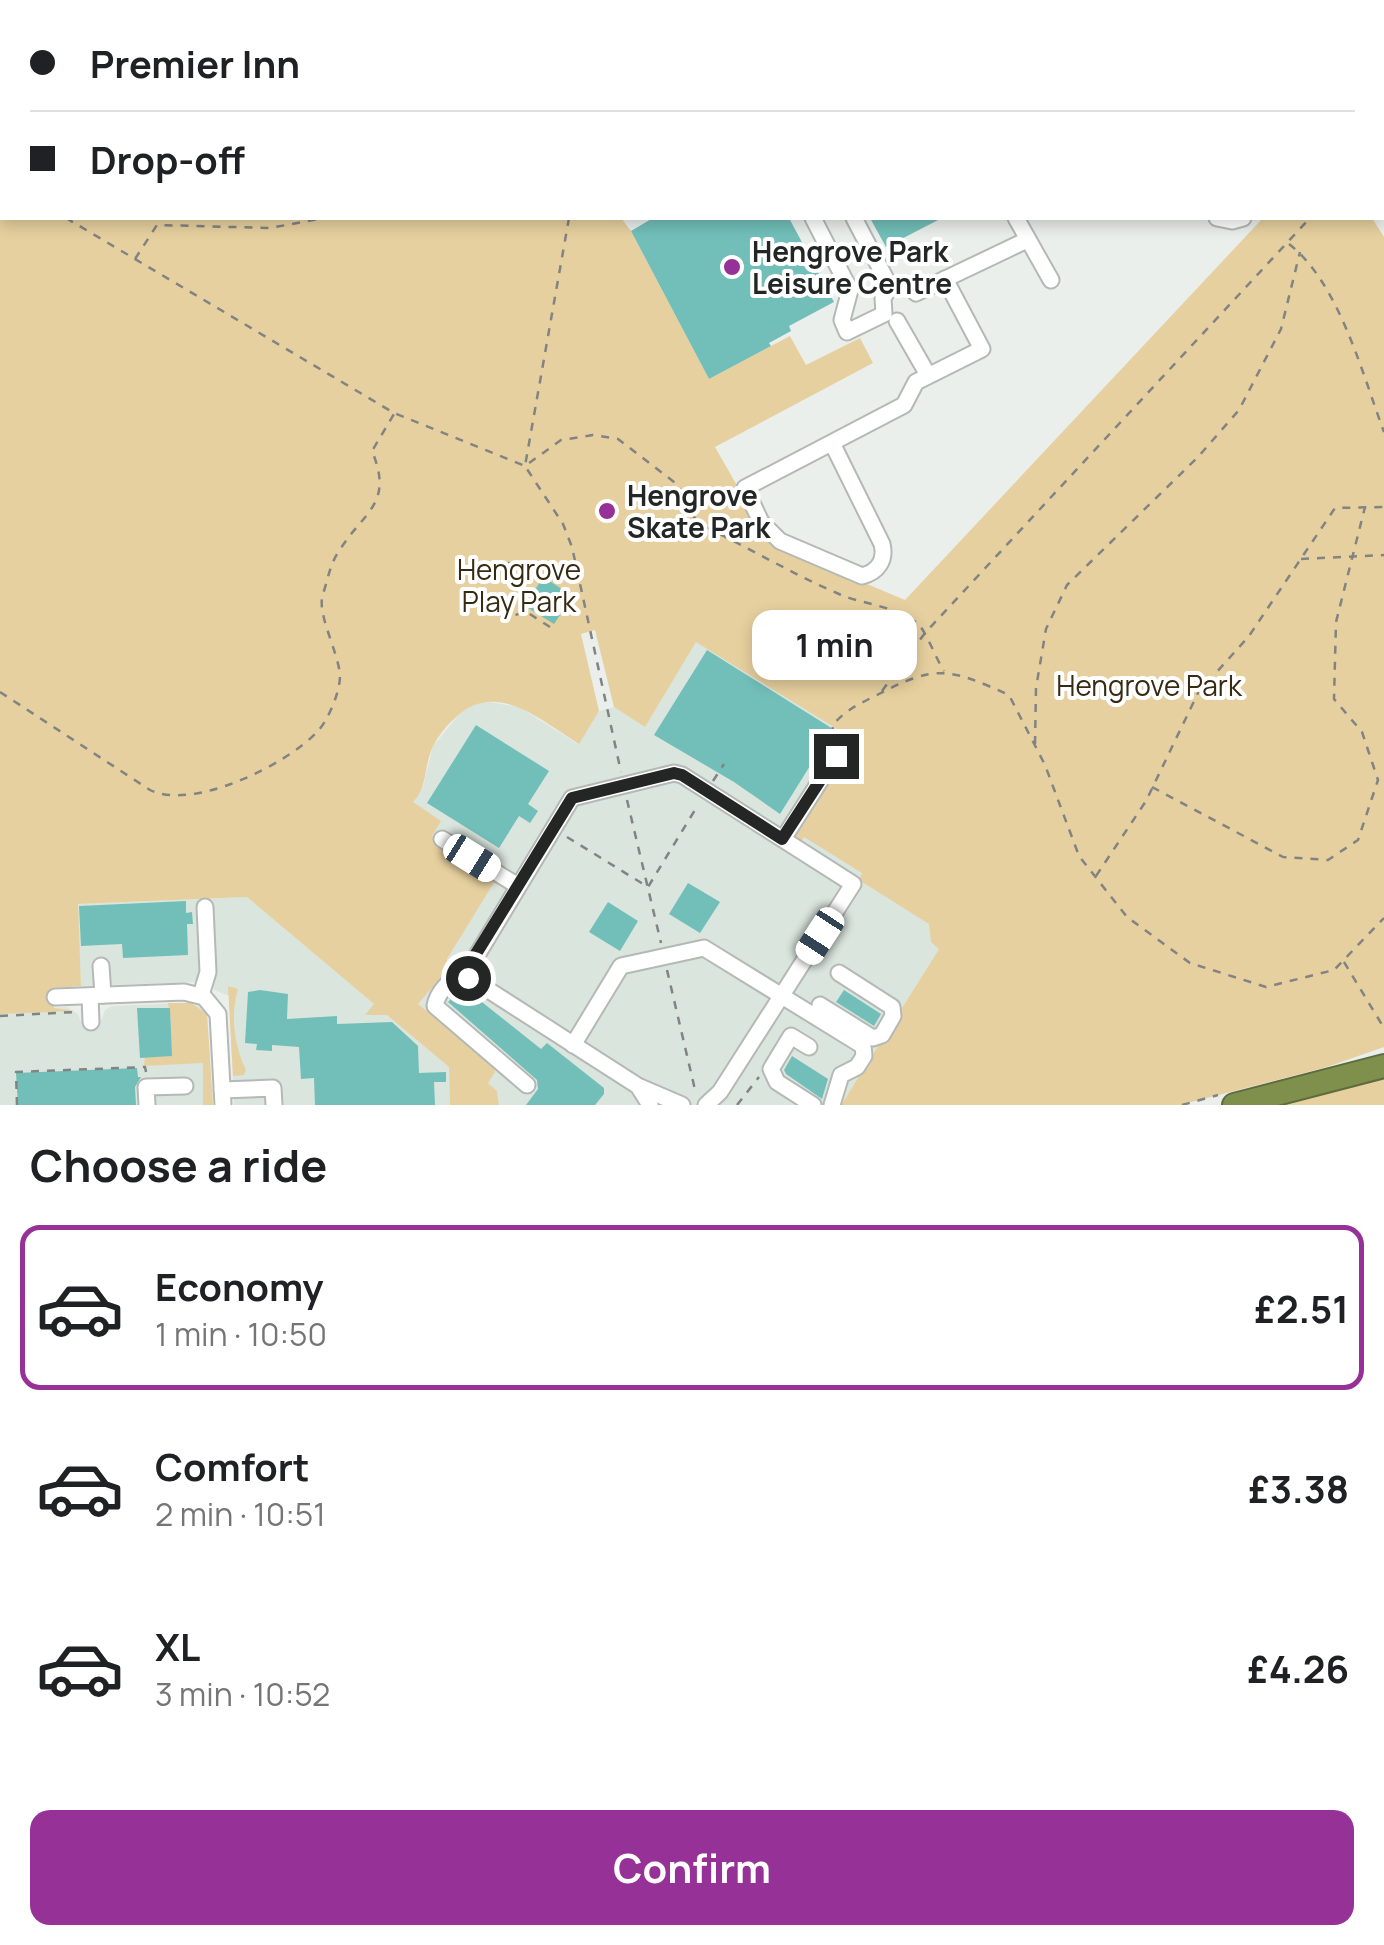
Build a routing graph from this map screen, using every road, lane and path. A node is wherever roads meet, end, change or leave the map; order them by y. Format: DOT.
graph roads {
  1 [pos="69,220"];
  2 [pos="313,220"];
  3 [pos="569,220"];
  4 [pos="815,220"];
  5 [pos="855,220"];
  6 [pos="1017,220"];
  7 [pos="1308,220"];
  8 [pos="1027,240"];
  9 [pos="1287,242"];
  10 [pos="1300,252"];
  11 [pos="135,259"];
  12 [pos="945,279"];
  13 [pos="1051,280"];
  14 [pos="890,287"];
  15 [pos="897,322"];
  16 [pos="928,375"];
  17 [pos="394,413"];
  18 [pos="1384,432"];
  19 [pos="832,443"];
  20 [pos="529,450"];
  21 [pos="1384,507"];
  22 [pos="1365,508"];
  23 [pos="1384,555"];
  24 [pos="1355,556"];
  25 [pos="1300,559"];
  26 [pos="574,563"];
  27 [pos="550,627"];
  28 [pos="926,633"];
  29 [pos="944,671"];
  30 [pos="0,692"];
  31 [pos="881,692"];
  32 [pos="1036,746"];
  33 [pos="836,756"];
  34 [pos="724,764"];
  35 [pos="1152,787"];
  36 [pos="706,791"];
  37 [pos="553,828"];
  38 [pos="442,839"];
  39 [pos="782,839"];
  40 [pos="1096,878"];
  41 [pos="518,886"];
  42 [pos="204,907"];
  43 [pos="1384,918"];
  44 [pos="1343,960"];
  45 [pos="101,966"];
  46 [pos="839,973"];
  47 [pos="465,974"];
  48 [pos="201,995"];
  49 [pos="96,996"];
  50 [pos="782,996"];
  51 [pos="55,998"];
  52 [pos="820,1005"];
  53 [pos="76,1012"];
  54 [pos="0,1016"];
  55 [pos="91,1022"];
  56 [pos="1384,1028"];
  57 [pos="573,1046"];
  58 [pos="808,1047"];
  59 [pos="1384,1066"];
  60 [pos="528,1085"];
  61 [pos="185,1086"];
  62 [pos="638,1086"];
  63 [pos="146,1087"];
  64 [pos="223,1098"];
  65 [pos="17,1105"];
  66 [pos="147,1105"];
  67 [pos="274,1105"];
  68 [pos="650,1105"];
  69 [pos="682,1105"];
  70 [pos="706,1105"];
  71 [pos="813,1105"];
  72 [pos="832,1105"];
  73 [pos="1234,1105"];
  1 -- 11 [label="path"];
  2 -- 11 [label="path"];
  3 -- 20 [label="path"];
  4 -- 14 [label="street"];
  5 -- 14 [label="street"];
  6 -- 8 [label="street"];
  7 -- 9 [label="path"];
  8 -- 12 [label="street"];
  8 -- 13 [label="street"];
  9 -- 10 [label="path"];
  9 -- 28 [label="path"];
  10 -- 18 [label="path"];
  10 -- 32 [label="path"];
  11 -- 17 [label="path"];
  12 -- 14 [label="street"];
  12 -- 16 [label="street"];
  15 -- 16 [label="street"];
  16 -- 19 [label="street"];
  17 -- 28 [label="path"];
  17 -- 30 [label="path"];
  19 -- 19 [label="street"];
  21 -- 22 [label="path"];
  22 -- 24 [label="path"];
  22 -- 25 [label="path"];
  23 -- 24 [label="path"];
  24 -- 25 [label="path"];
  24 -- 35 [label="path"];
  25 -- 35 [label="path"];
  26 -- 27 [label="path"];
  28 -- 29 [label="path"];
  28 -- 31 [label="path"];
  29 -- 31 [label="path"];
  29 -- 32 [label="path"];
  31 -- 33 [label="path"];
  32 -- 40 [label="path"];
  33 -- 39 [label="street"];
  34 -- 36 [label="path"];
  35 -- 40 [label="path"];
  36 -- 37 [label="street"];
  36 -- 37 [label="path"];
  36 -- 39 [label="street"];
  37 -- 41 [label="street"];
  38 -- 41 [label="street"];
  39 -- 50 [label="street"];
  40 -- 44 [label="path"];
  41 -- 47 [label="street"];
  42 -- 48 [label="street"];
  43 -- 44 [label="path"];
  44 -- 56 [label="path"];
  45 -- 49 [label="street"];
  46 -- 52 [label="street"];
  47 -- 57 [label="street"];
  47 -- 60 [label="street"];
  48 -- 49 [label="street"];
  48 -- 64 [label="street"];
  49 -- 51 [label="street"];
  49 -- 55 [label="street"];
  50 -- 57 [label="street"];
  50 -- 70 [label="street"];
  50 -- 72 [label="street"];
  53 -- 54 [label="path"];
  57 -- 62 [label="street"];
  58 -- 71 [label="street"];
  59 -- 73 [label="highway"];
  61 -- 63 [label="street"];
  62 -- 68 [label="street"];
  62 -- 69 [label="street"];
  63 -- 65 [label="path"];
  63 -- 66 [label="street"];
  64 -- 67 [label="street"];
}
